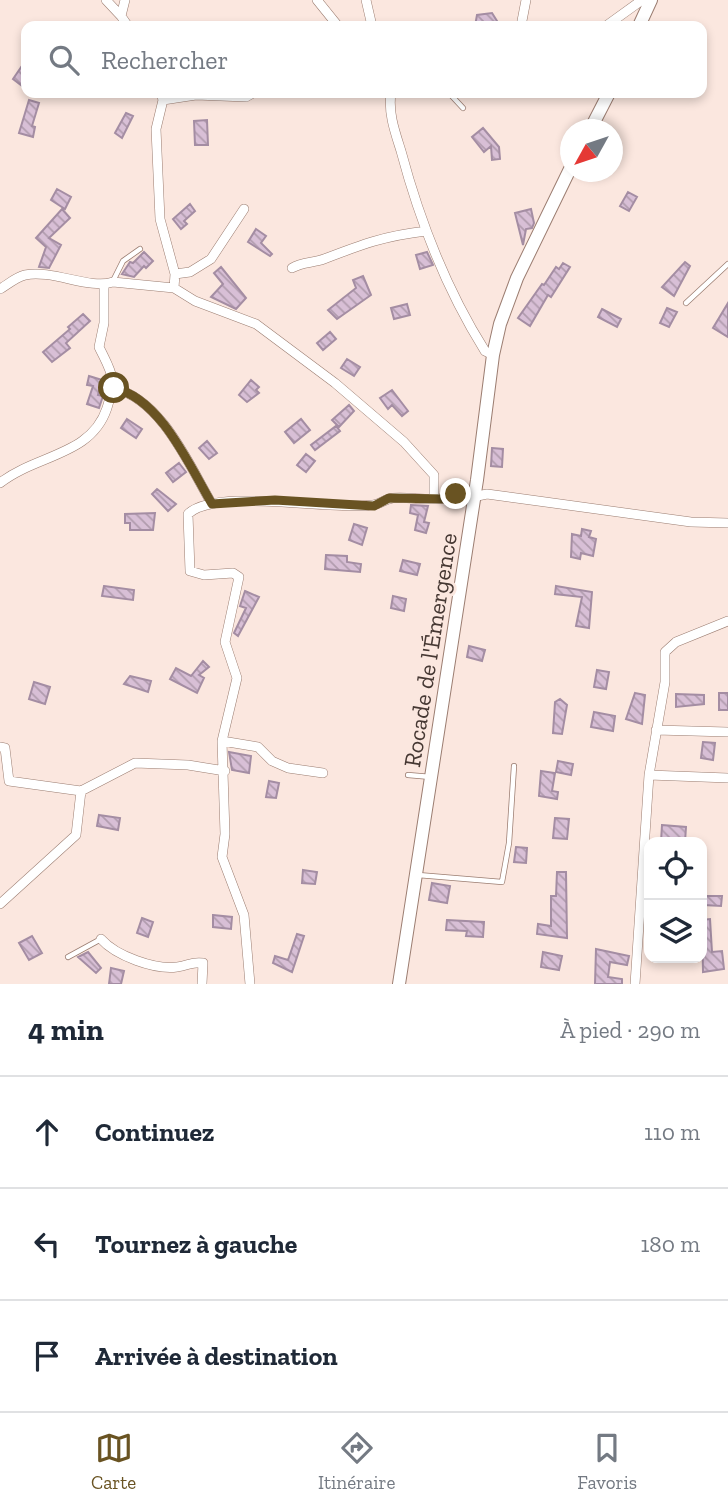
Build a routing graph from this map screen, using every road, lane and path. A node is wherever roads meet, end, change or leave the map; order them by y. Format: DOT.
graph roads {
  1 [pos="106,0"];
  2 [pos="125,0"];
  3 [pos="317,0"];
  4 [pos="366,0"];
  5 [pos="526,0"];
  6 [pos="642,0"];
  7 [pos="650,0"];
  8 [pos="121,16"];
  9 [pos="124,21"];
  10 [pos="334,21"];
  11 [pos="368,21"];
  12 [pos="522,21"];
  13 [pos="613,21"];
  14 [pos="641,21"];
  15 [pos="162,98"];
  16 [pos="390,98"];
  17 [pos="454,98"];
  18 [pos="606,98"];
  19 [pos="463,108"];
  20 [pos="595,119"];
  21 [pos="564,182"];
  22 [pos="244,209"];
  23 [pos="426,231"];
  24 [pos="140,248"];
  25 [pos="728,264"];
  26 [pos="292,268"];
  27 [pos="175,274"];
  28 [pos="108,284"];
  29 [pos="174,288"];
  30 [pos="0,289"];
  31 [pos="686,303"];
  32 [pos="493,355"];
  33 [pos="114,388"];
  34 [pos="0,482"];
  35 [pos="474,496"];
  36 [pos="434,498"];
  37 [pos="212,504"];
  38 [pos="728,523"];
  39 [pos="728,621"];
  40 [pos="656,730"];
  41 [pos="728,732"];
  42 [pos="222,741"];
  43 [pos="0,747"];
  44 [pos="514,766"];
  45 [pos="225,771"];
  46 [pos="323,773"];
  47 [pos="408,775"];
  48 [pos="649,775"];
  49 [pos="432,777"];
  50 [pos="728,778"];
  51 [pos="81,791"];
  52 [pos="417,875"];
  53 [pos="0,904"];
  54 [pos="102,939"];
  55 [pos="68,957"];
  56 [pos="202,984"];
  57 [pos="250,984"];
  58 [pos="399,984"];
  59 [pos="635,984"];
  1 -- 8 [label="street"];
  2 -- 8 [label="street"];
  3 -- 10 [label="street"];
  4 -- 11 [label="street"];
  5 -- 12 [label="street"];
  6 -- 13 [label="street"];
  7 -- 14 [label="street"];
  8 -- 9 [label="street"];
  15 -- 27 [label="street"];
  16 -- 23 [label="street"];
  17 -- 19 [label="lane"];
  18 -- 20 [label="street"];
  21 -- 32 [label="street, Rocade de l'Émergence"];
  22 -- 27 [label="street"];
  23 -- 26 [label="street"];
  23 -- 32 [label="street"];
  24 -- 28 [label="lane"];
  25 -- 31 [label="lane"];
  27 -- 29 [label="street"];
  28 -- 29 [label="street"];
  28 -- 30 [label="street"];
  28 -- 33 [label="street"];
  29 -- 36 [label="street"];
  32 -- 35 [label="street, Rocade de l'Émergence"];
  33 -- 34 [label="street"];
  33 -- 37 [label="street"];
  35 -- 36 [label="street"];
  35 -- 38 [label="street"];
  35 -- 49 [label="street, Rocade de l'Émergence"];
  36 -- 37 [label="street"];
  37 -- 42 [label="street"];
  39 -- 40 [label="street"];
  40 -- 41 [label="street"];
  40 -- 48 [label="street"];
  42 -- 45 [label="street"];
  42 -- 46 [label="street"];
  43 -- 51 [label="street"];
  44 -- 52 [label="lane"];
  45 -- 51 [label="street"];
  45 -- 57 [label="street"];
  47 -- 49 [label="lane"];
  48 -- 50 [label="street"];
  48 -- 59 [label="street"];
  49 -- 52 [label="street, Rocade de l'Émergence"];
  51 -- 53 [label="street"];
  52 -- 58 [label="street, Rocade de l'Émergence"];
  54 -- 55 [label="lane"];
  54 -- 56 [label="street"];
}
